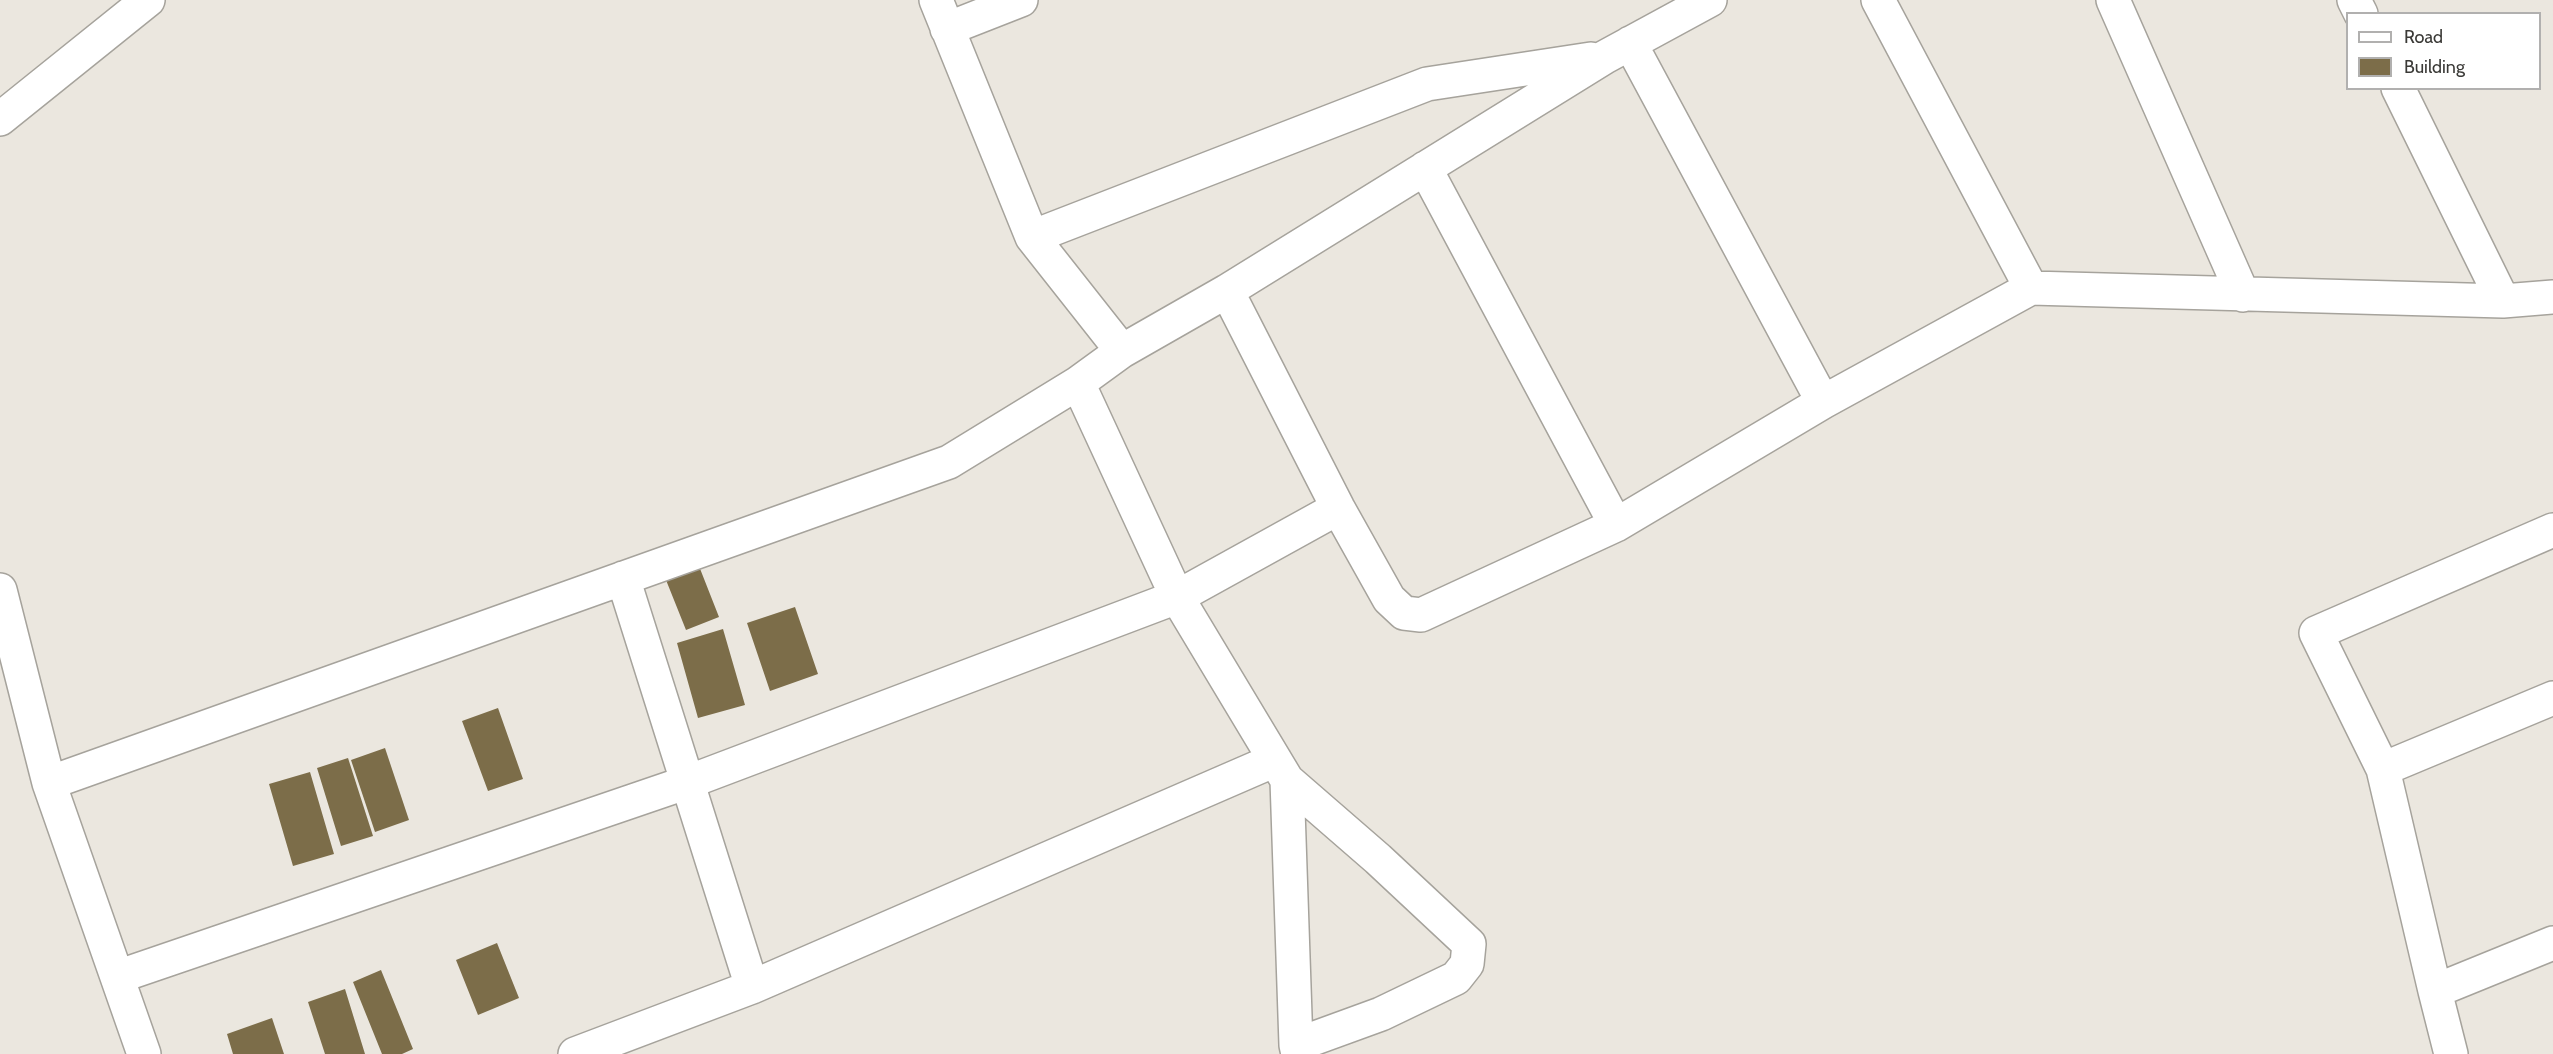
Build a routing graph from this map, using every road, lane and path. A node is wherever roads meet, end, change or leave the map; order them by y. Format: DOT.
graph roads {
  1 [pos="148,0"];
  2 [pos="1021,0"];
  3 [pos="1710,0"];
  4 [pos="1878,0"];
  5 [pos="2113,0"];
  6 [pos="942,14"];
  7 [pos="1617,50"];
  8 [pos="2399,90"];
  9 [pos="0,119"];
  10 [pos="1425,168"];
  11 [pos="1032,237"];
  12 [pos="2031,288"];
  13 [pos="1227,291"];
  14 [pos="2243,295"];
  15 [pos="2553,297"];
  16 [pos="2503,301"];
  17 [pos="1122,351"];
  18 [pos="1078,383"];
  19 [pos="1823,402"];
  20 [pos="1338,508"];
  21 [pos="1616,525"];
  22 [pos="2553,530"];
  23 [pos="623,579"];
  24 [pos="0,590"];
  25 [pos="1177,597"];
  26 [pos="2553,698"];
  27 [pos="2383,769"];
  28 [pos="1281,770"];
  29 [pos="687,782"];
  30 [pos="49,783"];
  31 [pos="2553,943"];
  32 [pos="117,977"];
  33 [pos="752,987"];
  34 [pos="2435,991"];
  35 [pos="1297,1050"];
  36 [pos="144,1054"];
  37 [pos="575,1054"];
  38 [pos="2451,1054"];
  1 -- 9 [label="street"];
  2 -- 6 [label="street"];
  3 -- 7 [label="street"];
  4 -- 12 [label="street"];
  5 -- 14 [label="street"];
  6 -- 11 [label="street"];
  7 -- 10 [label="street"];
  7 -- 11 [label="street"];
  7 -- 19 [label="street"];
  8 -- 16 [label="street"];
  10 -- 13 [label="street"];
  10 -- 21 [label="street"];
  11 -- 17 [label="street"];
  12 -- 14 [label="street"];
  12 -- 19 [label="street"];
  13 -- 17 [label="street"];
  13 -- 20 [label="street"];
  14 -- 16 [label="street"];
  15 -- 16 [label="street"];
  17 -- 18 [label="street"];
  18 -- 23 [label="street"];
  18 -- 25 [label="street"];
  19 -- 21 [label="street"];
  20 -- 21 [label="street"];
  20 -- 25 [label="street"];
  22 -- 27 [label="street"];
  23 -- 29 [label="street"];
  23 -- 30 [label="street"];
  24 -- 30 [label="street"];
  25 -- 28 [label="street"];
  25 -- 29 [label="street"];
  26 -- 27 [label="street"];
  27 -- 34 [label="street"];
  28 -- 33 [label="street"];
  28 -- 35 [label="street"];
  28 -- 35 [label="street"];
  29 -- 32 [label="street"];
  29 -- 33 [label="street"];
  30 -- 32 [label="street"];
  31 -- 34 [label="street"];
  32 -- 36 [label="street"];
  33 -- 37 [label="street"];
  34 -- 38 [label="street"];
}
